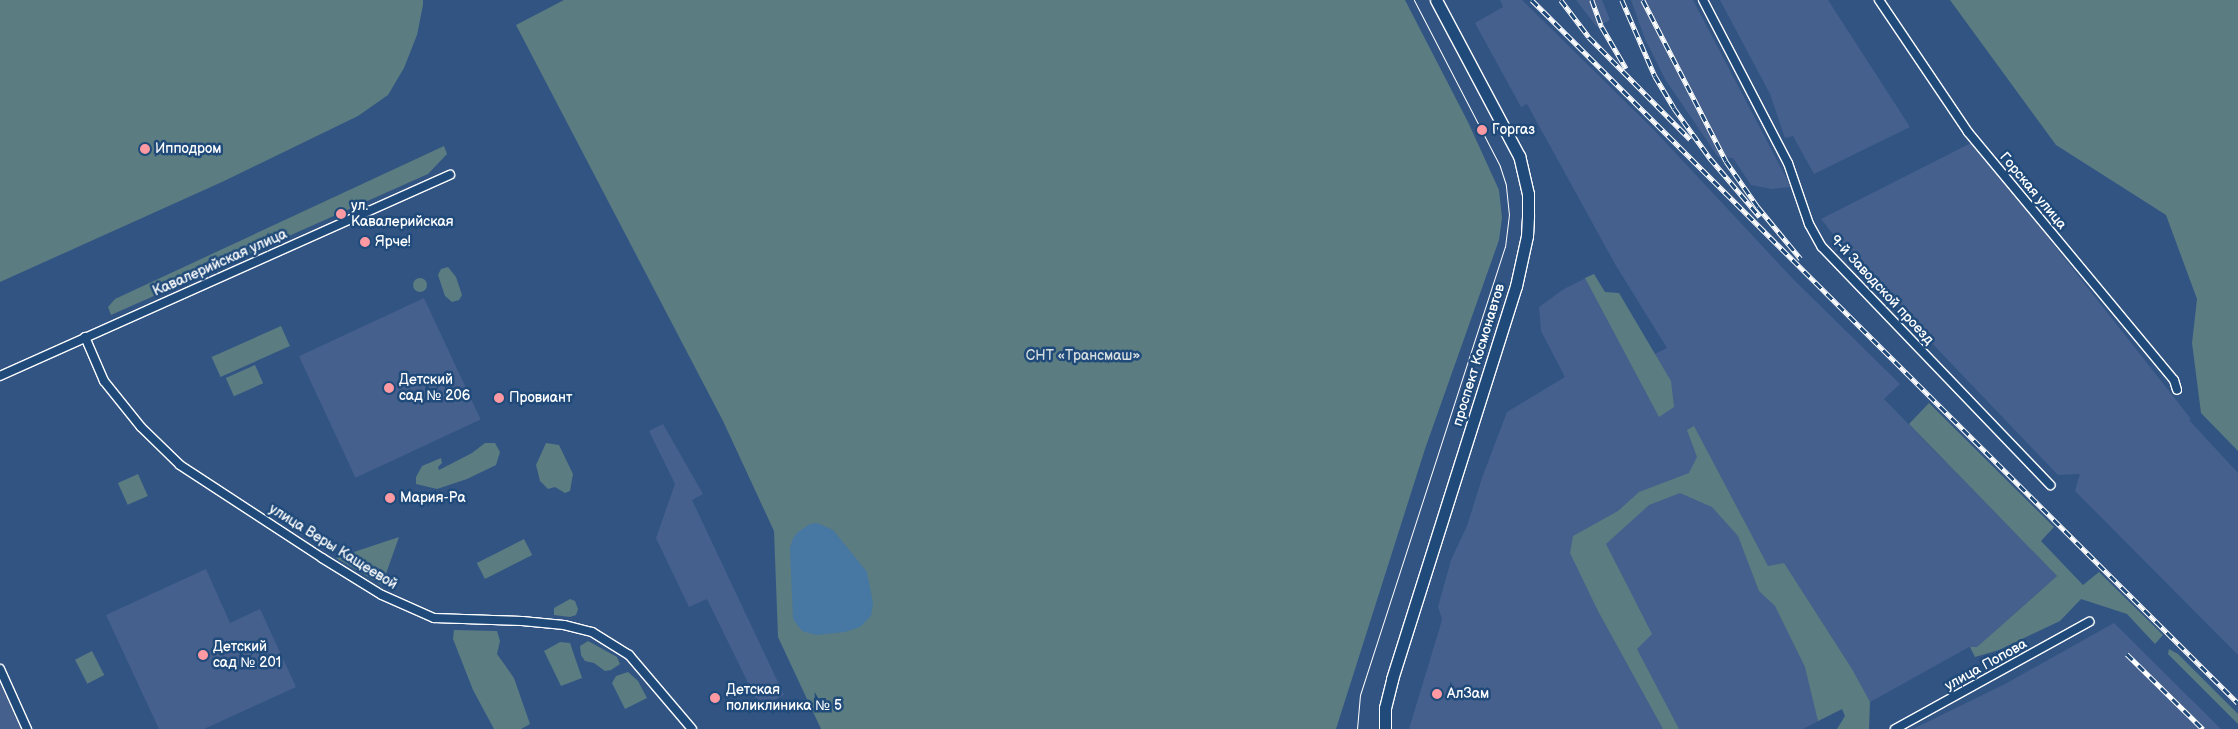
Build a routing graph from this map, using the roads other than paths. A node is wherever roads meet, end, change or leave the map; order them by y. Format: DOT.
graph roads {
  1 [pos="1436,0"];
  2 [pos="1703,0"];
  3 [pos="1879,0"];
  4 [pos="450,174"];
  5 [pos="85,337"];
  6 [pos="0,376"];
  7 [pos="2177,390"];
  8 [pos="2050,484"];
  9 [pos="2090,622"];
  10 [pos="0,669"];
  11 [pos="27,729"];
  12 [pos="692,729"];
  13 [pos="1385,729"];
  14 [pos="1895,729"];
  1 -- 13 [label="main road, проспект Космонавтов"];
  2 -- 8 [label="street, 9-й Заводской проезд"];
  3 -- 7 [label="street, Горская улица"];
  4 -- 5 [label="street, Кавалерийская улица"];
  5 -- 6 [label="street, Кавалерийская улица"];
  5 -- 12 [label="street, улица Веры Кащеевой"];
  9 -- 14 [label="street, улица Попова"];
  10 -- 11 [label="street"];
}
